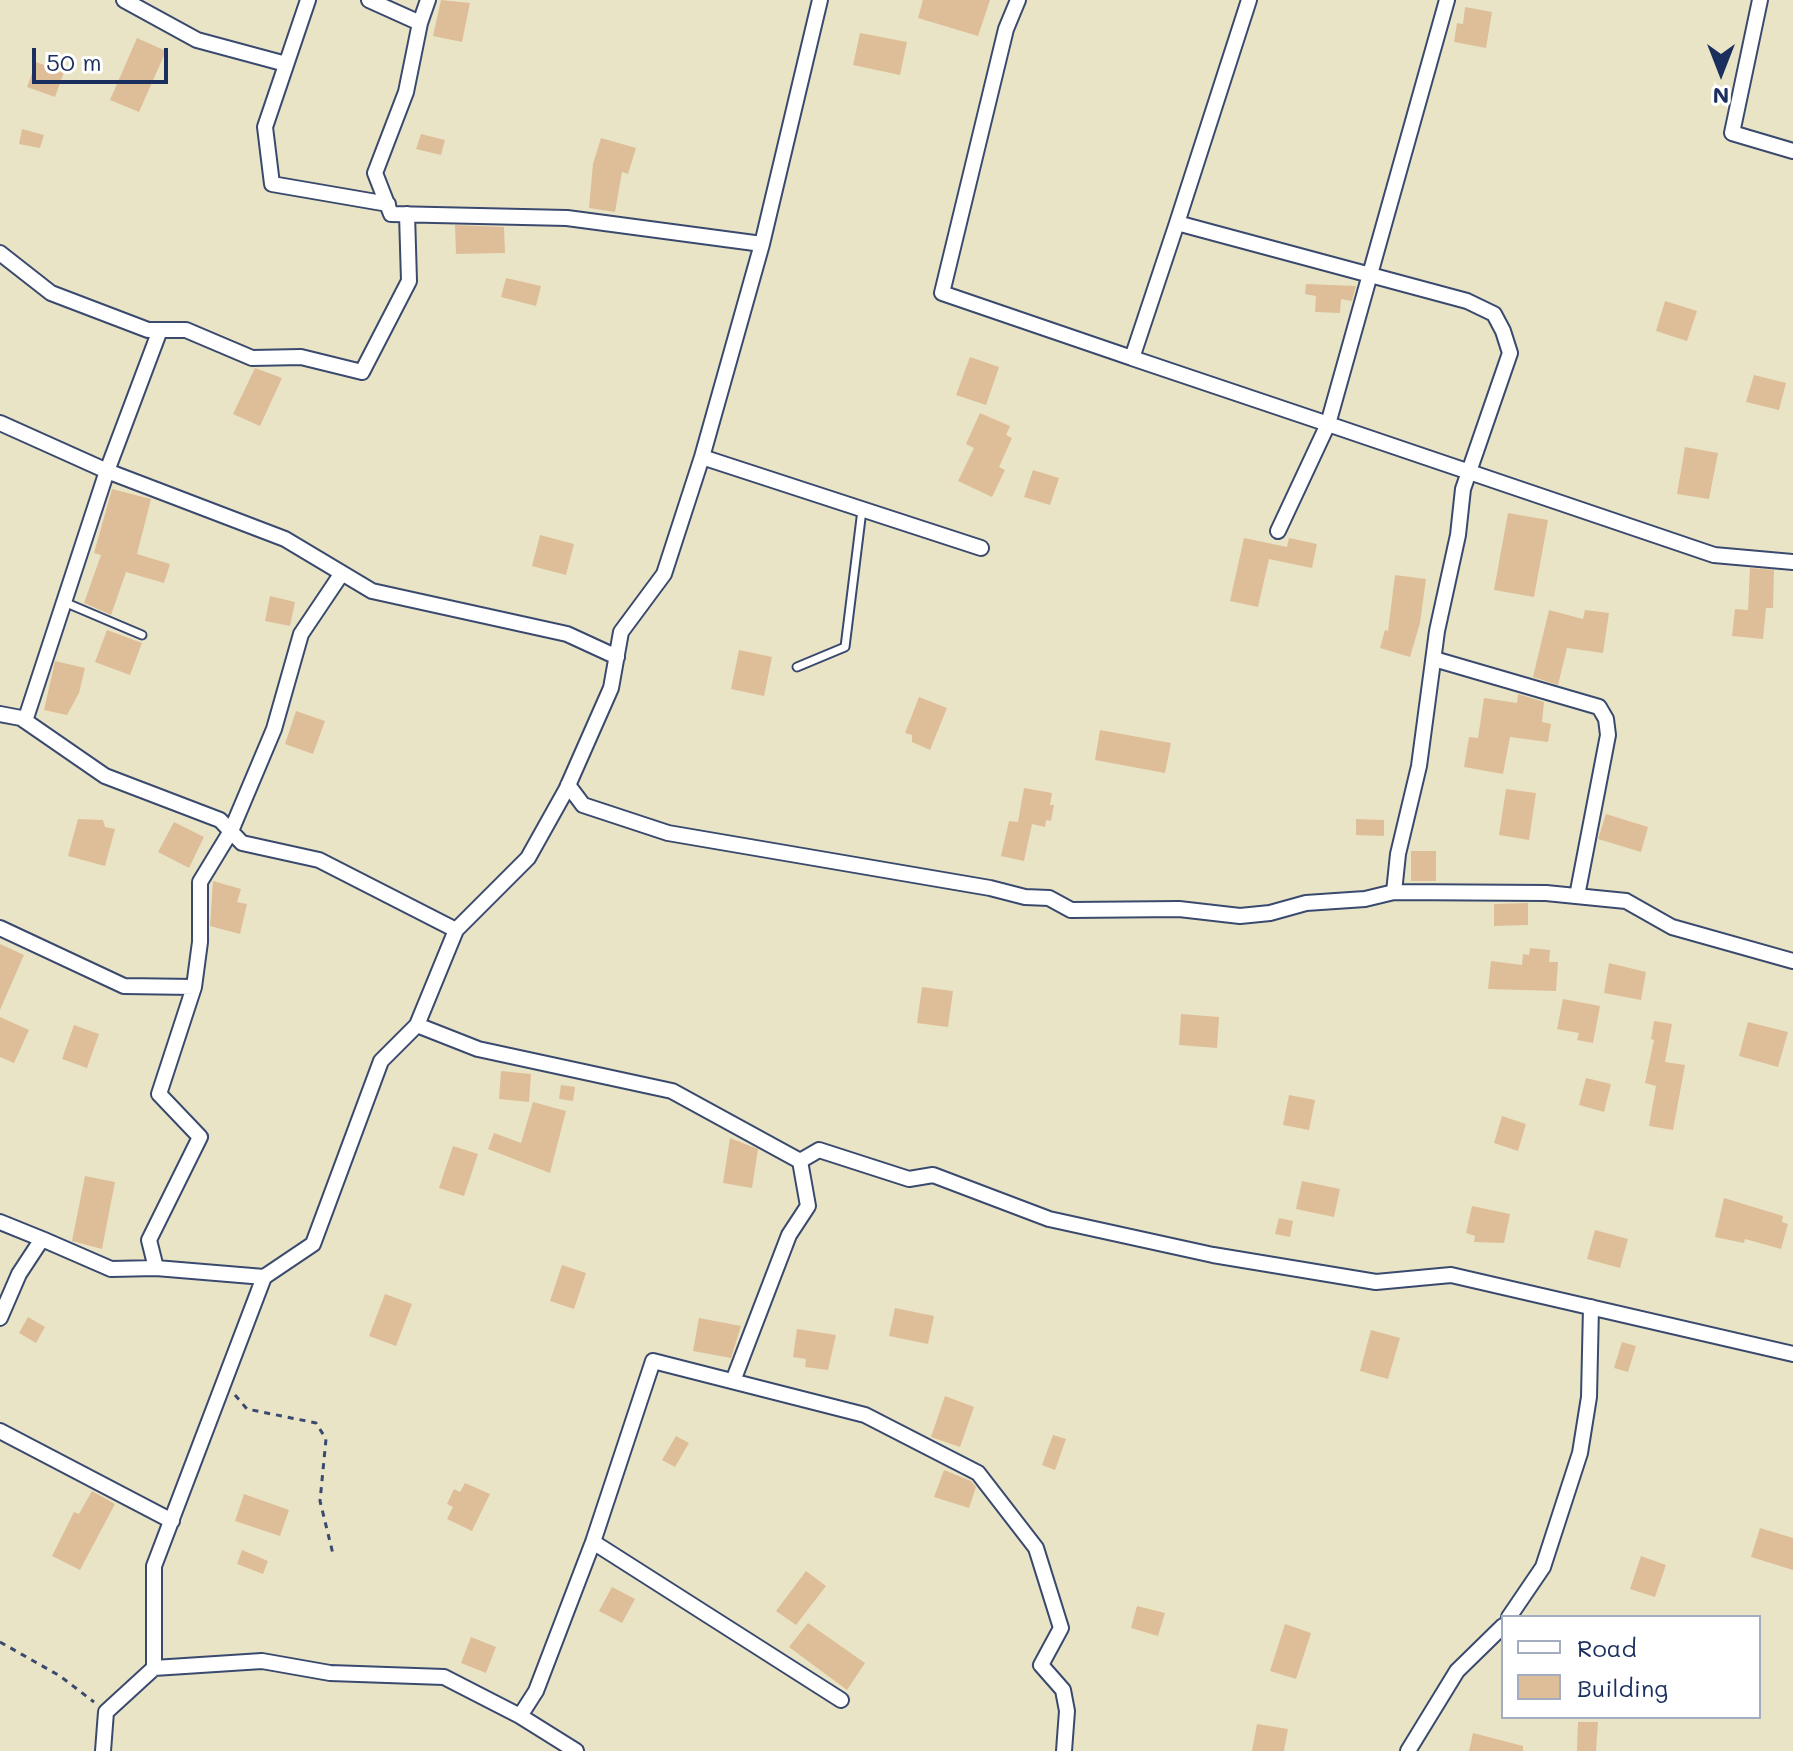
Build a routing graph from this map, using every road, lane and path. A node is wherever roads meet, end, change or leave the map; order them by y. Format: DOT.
graph roads {
  1 [pos="124,0"];
  2 [pos="308,0"];
  3 [pos="369,0"];
  4 [pos="428,0"];
  5 [pos="820,0"];
  6 [pos="1018,0"];
  7 [pos="1249,0"];
  8 [pos="1447,0"];
  9 [pos="1760,0"];
  10 [pos="420,23"];
  11 [pos="286,64"];
  12 [pos="1793,151"];
  13 [pos="388,204"];
  14 [pos="407,214"];
  15 [pos="1177,223"];
  16 [pos="762,244"];
  17 [pos="0,253"];
  18 [pos="1368,275"];
  19 [pos="160,330"];
  20 [pos="1132,358"];
  21 [pos="0,423"];
  22 [pos="1328,424"];
  23 [pos="702,457"];
  24 [pos="1469,469"];
  25 [pos="107,471"];
  26 [pos="862,510"];
  27 [pos="1278,531"];
  28 [pos="981,548"];
  29 [pos="1793,562"];
  30 [pos="342,573"];
  31 [pos="64,602"];
  32 [pos="142,635"];
  33 [pos="617,657"];
  34 [pos="1434,659"];
  35 [pos="797,667"];
  36 [pos="0,714"];
  37 [pos="25,721"];
  38 [pos="568,785"];
  39 [pos="231,831"];
  40 [pos="1394,892"];
  41 [pos="1577,896"];
  42 [pos="0,928"];
  43 [pos="456,930"];
  44 [pos="1793,961"];
  45 [pos="194,987"];
  46 [pos="417,1025"];
  47 [pos="800,1161"];
  48 [pos="0,1222"];
  49 [pos="42,1239"];
  50 [pos="156,1268"];
  51 [pos="264,1277"];
  52 [pos="1591,1307"];
  53 [pos="0,1318"];
  54 [pos="1793,1354"];
  55 [pos="733,1381"];
  56 [pos="224,1383"];
  57 [pos="0,1431"];
  58 [pos="172,1521"];
  59 [pos="593,1542"];
  60 [pos="333,1554"];
  61 [pos="1510,1615"];
  62 [pos="1501,1628"];
  63 [pos="0,1642"];
  64 [pos="154,1668"];
  65 [pos="841,1700"];
  66 [pos="106,1712"];
  67 [pos="520,1716"];
  68 [pos="103,1751"];
  69 [pos="576,1751"];
  70 [pos="1064,1751"];
  71 [pos="1408,1751"];
  1 -- 11 [label="street"];
  2 -- 11 [label="street"];
  3 -- 10 [label="street"];
  4 -- 10 [label="street"];
  5 -- 16 [label="street"];
  6 -- 20 [label="street"];
  7 -- 15 [label="street"];
  8 -- 18 [label="street"];
  9 -- 12 [label="street"];
  10 -- 13 [label="street"];
  11 -- 13 [label="street"];
  13 -- 14 [label="street"];
  14 -- 16 [label="street"];
  14 -- 19 [label="street"];
  15 -- 18 [label="street"];
  15 -- 20 [label="street"];
  16 -- 23 [label="street"];
  17 -- 19 [label="street"];
  18 -- 22 [label="street"];
  18 -- 24 [label="street"];
  19 -- 25 [label="street"];
  20 -- 22 [label="street"];
  21 -- 25 [label="street"];
  22 -- 24 [label="street"];
  22 -- 27 [label="street"];
  23 -- 26 [label="street"];
  23 -- 33 [label="street"];
  24 -- 29 [label="street"];
  24 -- 34 [label="street"];
  25 -- 30 [label="street"];
  25 -- 31 [label="street"];
  26 -- 28 [label="street"];
  26 -- 35 [label="lane"];
  30 -- 33 [label="street"];
  30 -- 39 [label="street"];
  31 -- 32 [label="lane"];
  31 -- 37 [label="street"];
  33 -- 38 [label="street"];
  34 -- 40 [label="street"];
  34 -- 41 [label="street"];
  36 -- 37 [label="street"];
  37 -- 39 [label="street"];
  38 -- 40 [label="street"];
  38 -- 43 [label="street"];
  39 -- 43 [label="street"];
  39 -- 45 [label="street"];
  40 -- 41 [label="street"];
  41 -- 44 [label="street"];
  42 -- 45 [label="street"];
  43 -- 46 [label="street"];
  45 -- 50 [label="street"];
  46 -- 47 [label="street"];
  46 -- 51 [label="street"];
  47 -- 52 [label="street"];
  47 -- 55 [label="street"];
  48 -- 49 [label="street"];
  49 -- 50 [label="street"];
  49 -- 53 [label="street"];
  50 -- 51 [label="street"];
  51 -- 56 [label="street"];
  52 -- 54 [label="street"];
  52 -- 61 [label="street"];
  55 -- 59 [label="street"];
  55 -- 70 [label="street"];
  56 -- 58 [label="street"];
  56 -- 60 [label="path"];
  57 -- 58 [label="street"];
  58 -- 64 [label="street"];
  59 -- 65 [label="street"];
  59 -- 67 [label="street"];
  62 -- 71 [label="street"];
  63 -- 66 [label="path"];
  64 -- 66 [label="street"];
  64 -- 67 [label="street"];
  66 -- 68 [label="street"];
  67 -- 69 [label="street"];
}
